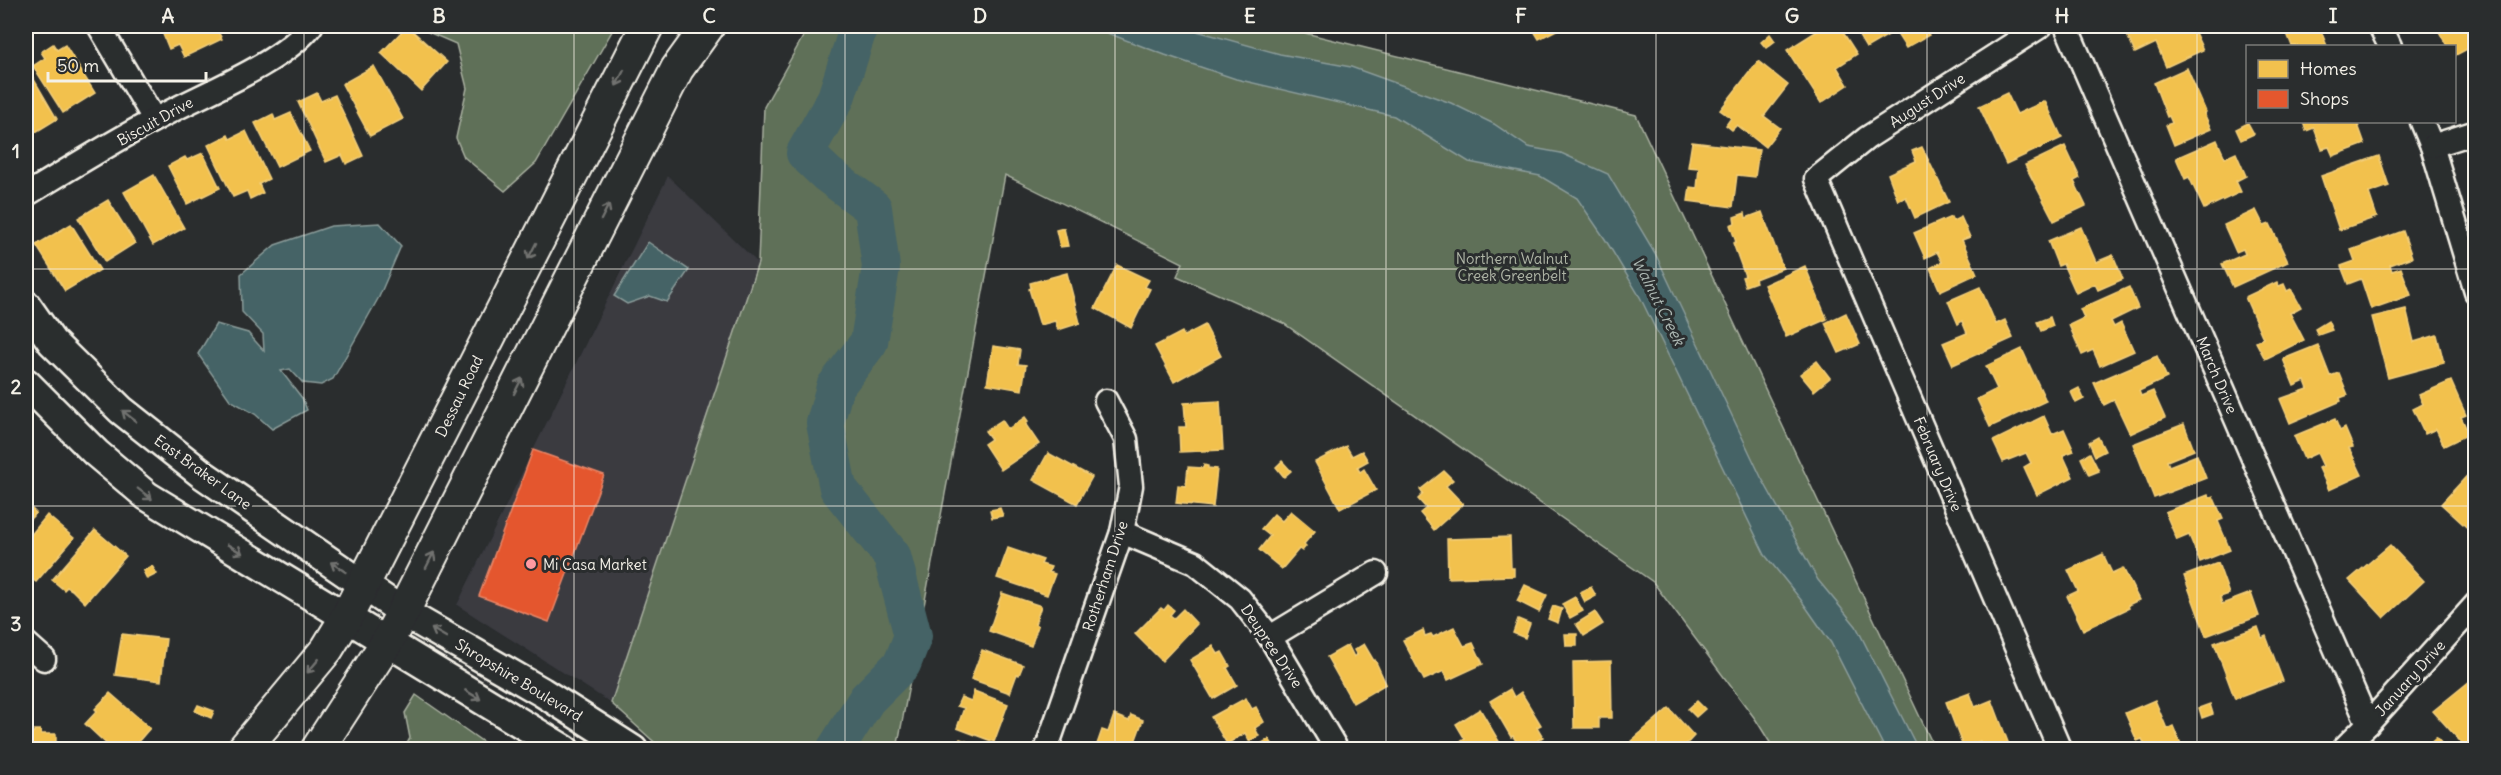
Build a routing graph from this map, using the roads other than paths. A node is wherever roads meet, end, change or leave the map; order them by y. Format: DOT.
graph roads {
  1 [pos="99,26"];
  2 [pos="311,26"];
  3 [pos="647,26"];
  4 [pos="708,26"];
  5 [pos="2041,26"];
  6 [pos="2066,26"];
  7 [pos="2380,26"];
  8 [pos="2390,45"];
  9 [pos="154,119"];
  10 [pos="2422,123"];
  11 [pos="2475,132"];
  12 [pos="2432,146"];
  13 [pos="1816,179"];
  14 [pos="26,195"];
  15 [pos="2475,292"];
  16 [pos="26,305"];
  17 [pos="26,382"];
  18 [pos="1106,401"];
  19 [pos="1122,532"];
  20 [pos="1376,573"];
  21 [pos="364,585"];
  22 [pos="2475,604"];
  23 [pos="403,612"];
  24 [pos="346,618"];
  25 [pos="1269,637"];
  26 [pos="387,642"];
  27 [pos="26,643"];
  28 [pos="44,659"];
  29 [pos="2368,724"];
  30 [pos="243,750"];
  31 [pos="317,750"];
  32 [pos="565,750"];
  33 [pos="633,750"];
  34 [pos="1046,750"];
  35 [pos="1337,750"];
  36 [pos="2060,750"];
  37 [pos="2342,750"];
  1 -- 9 [label="street"];
  2 -- 9 [label="street, Biscuit Drive"];
  3 -- 21 [label="main road, Dessau Road, one-way"];
  23 -- 4 [label="main road, one-way"];
  5 -- 13 [label="street, August Drive"];
  6 -- 29 [label="street, March Drive"];
  7 -- 8 [label="street"];
  9 -- 14 [label="street, Biscuit Drive"];
  10 -- 12 [label="street"];
  11 -- 12 [label="street"];
  12 -- 15 [label="street"];
  13 -- 36 [label="street, February Drive"];
  21 -- 16 [label="street, East Braker Lane, one-way"];
  17 -- 24 [label="street, one-way"];
  18 -- 19 [label="street, Rotherham Drive"];
  19 -- 25 [label="street, Deupree Drive"];
  19 -- 34 [label="street, Rotherham Drive"];
  20 -- 25 [label="street"];
  21 -- 23 [label="street, East Braker Lane"];
  21 -- 24 [label="main road, Dessau Road"];
  22 -- 29 [label="street, January Drive"];
  23 -- 26 [label="main road"];
  33 -- 23 [label="street, Shropshire Boulevard, one-way"];
  24 -- 26 [label="street"];
  24 -- 30 [label="main road, Dessau Road, one-way"];
  25 -- 35 [label="street, Deupree Drive"];
  26 -- 31 [label="main road"];
  26 -- 32 [label="street, one-way"];
  27 -- 28 [label="street"];
  29 -- 37 [label="street, January Drive"];
}
